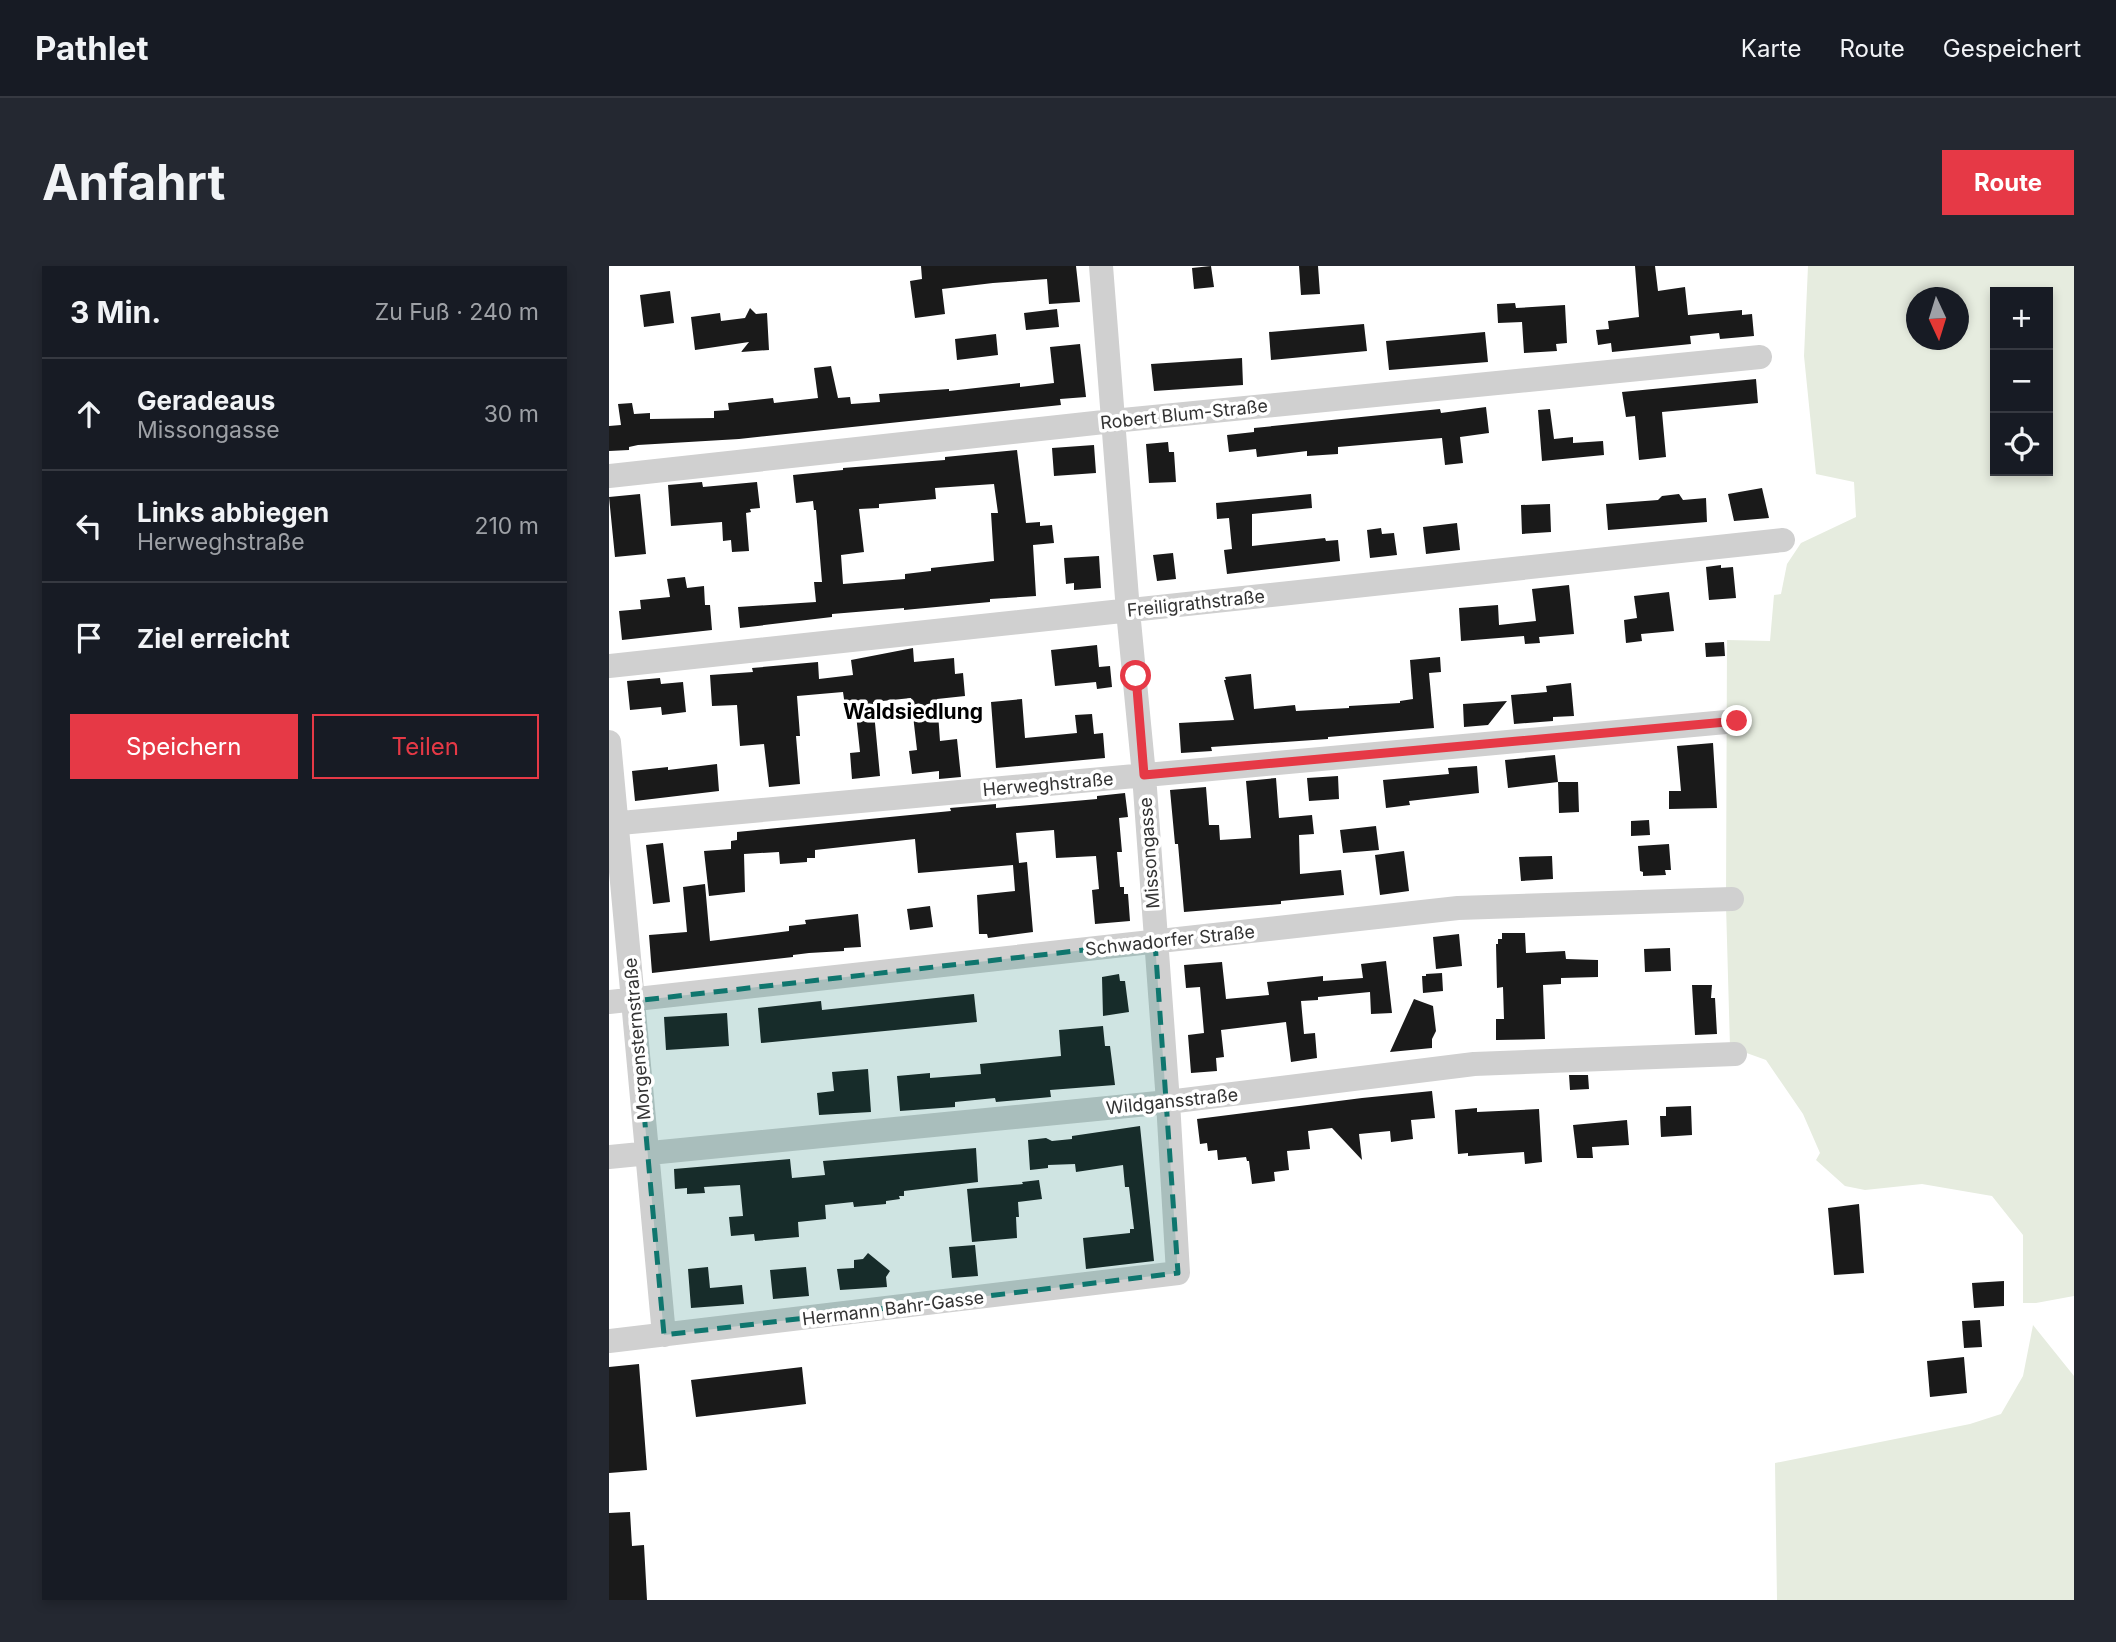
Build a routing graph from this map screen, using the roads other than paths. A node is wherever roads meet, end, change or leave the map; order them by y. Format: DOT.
graph roads {
  1 [pos="1101,266"];
  2 [pos="1760,357"];
  3 [pos="1112,421"];
  4 [pos="609,476"];
  5 [pos="1783,540"];
  6 [pos="1128,611"];
  7 [pos="609,666"];
  8 [pos="1737,721"];
  9 [pos="609,742"];
  10 [pos="1144,775"];
  11 [pos="613,824"];
  12 [pos="1732,899"];
  13 [pos="1155,942"];
  14 [pos="634,1000"];
  15 [pos="609,1002"];
  16 [pos="1735,1054"];
  17 [pos="1168,1102"];
  18 [pos="648,1153"];
  19 [pos="609,1157"];
  20 [pos="1178,1273"];
  21 [pos="664,1335"];
  22 [pos="609,1340"];
  1 -- 3 [label="street, Missongasse"];
  2 -- 3 [label="street, Robert Blum-Straße"];
  3 -- 4 [label="street, Robert Blum-Straße"];
  3 -- 6 [label="street, Missongasse"];
  5 -- 6 [label="street, Freiligrathstraße"];
  6 -- 7 [label="street, Freiligrathstraße"];
  6 -- 10 [label="street, Missongasse"];
  8 -- 10 [label="street, Herweghstraße"];
  9 -- 11 [label="street, Morgensternstraße"];
  10 -- 11 [label="street, Herweghstraße"];
  10 -- 13 [label="street, Missongasse"];
  11 -- 14 [label="street, Morgensternstraße"];
  12 -- 13 [label="street, Schwadorfer Straße"];
  13 -- 14 [label="street, Schwadorfer Straße"];
  13 -- 17 [label="street, Missongasse"];
  14 -- 15 [label="street, Schwadorfer Straße"];
  14 -- 18 [label="street, Morgensternstraße"];
  16 -- 17 [label="street, Wildgansstraße"];
  17 -- 18 [label="street, Wildgansstraße"];
  17 -- 20 [label="street, Missongasse"];
  18 -- 19 [label="street, Wildgansstraße"];
  18 -- 21 [label="street, Morgensternstraße"];
  20 -- 21 [label="street, Hermann Bahr-Gasse"];
  21 -- 22 [label="street, Hermann Bahr-Gasse"];
}
